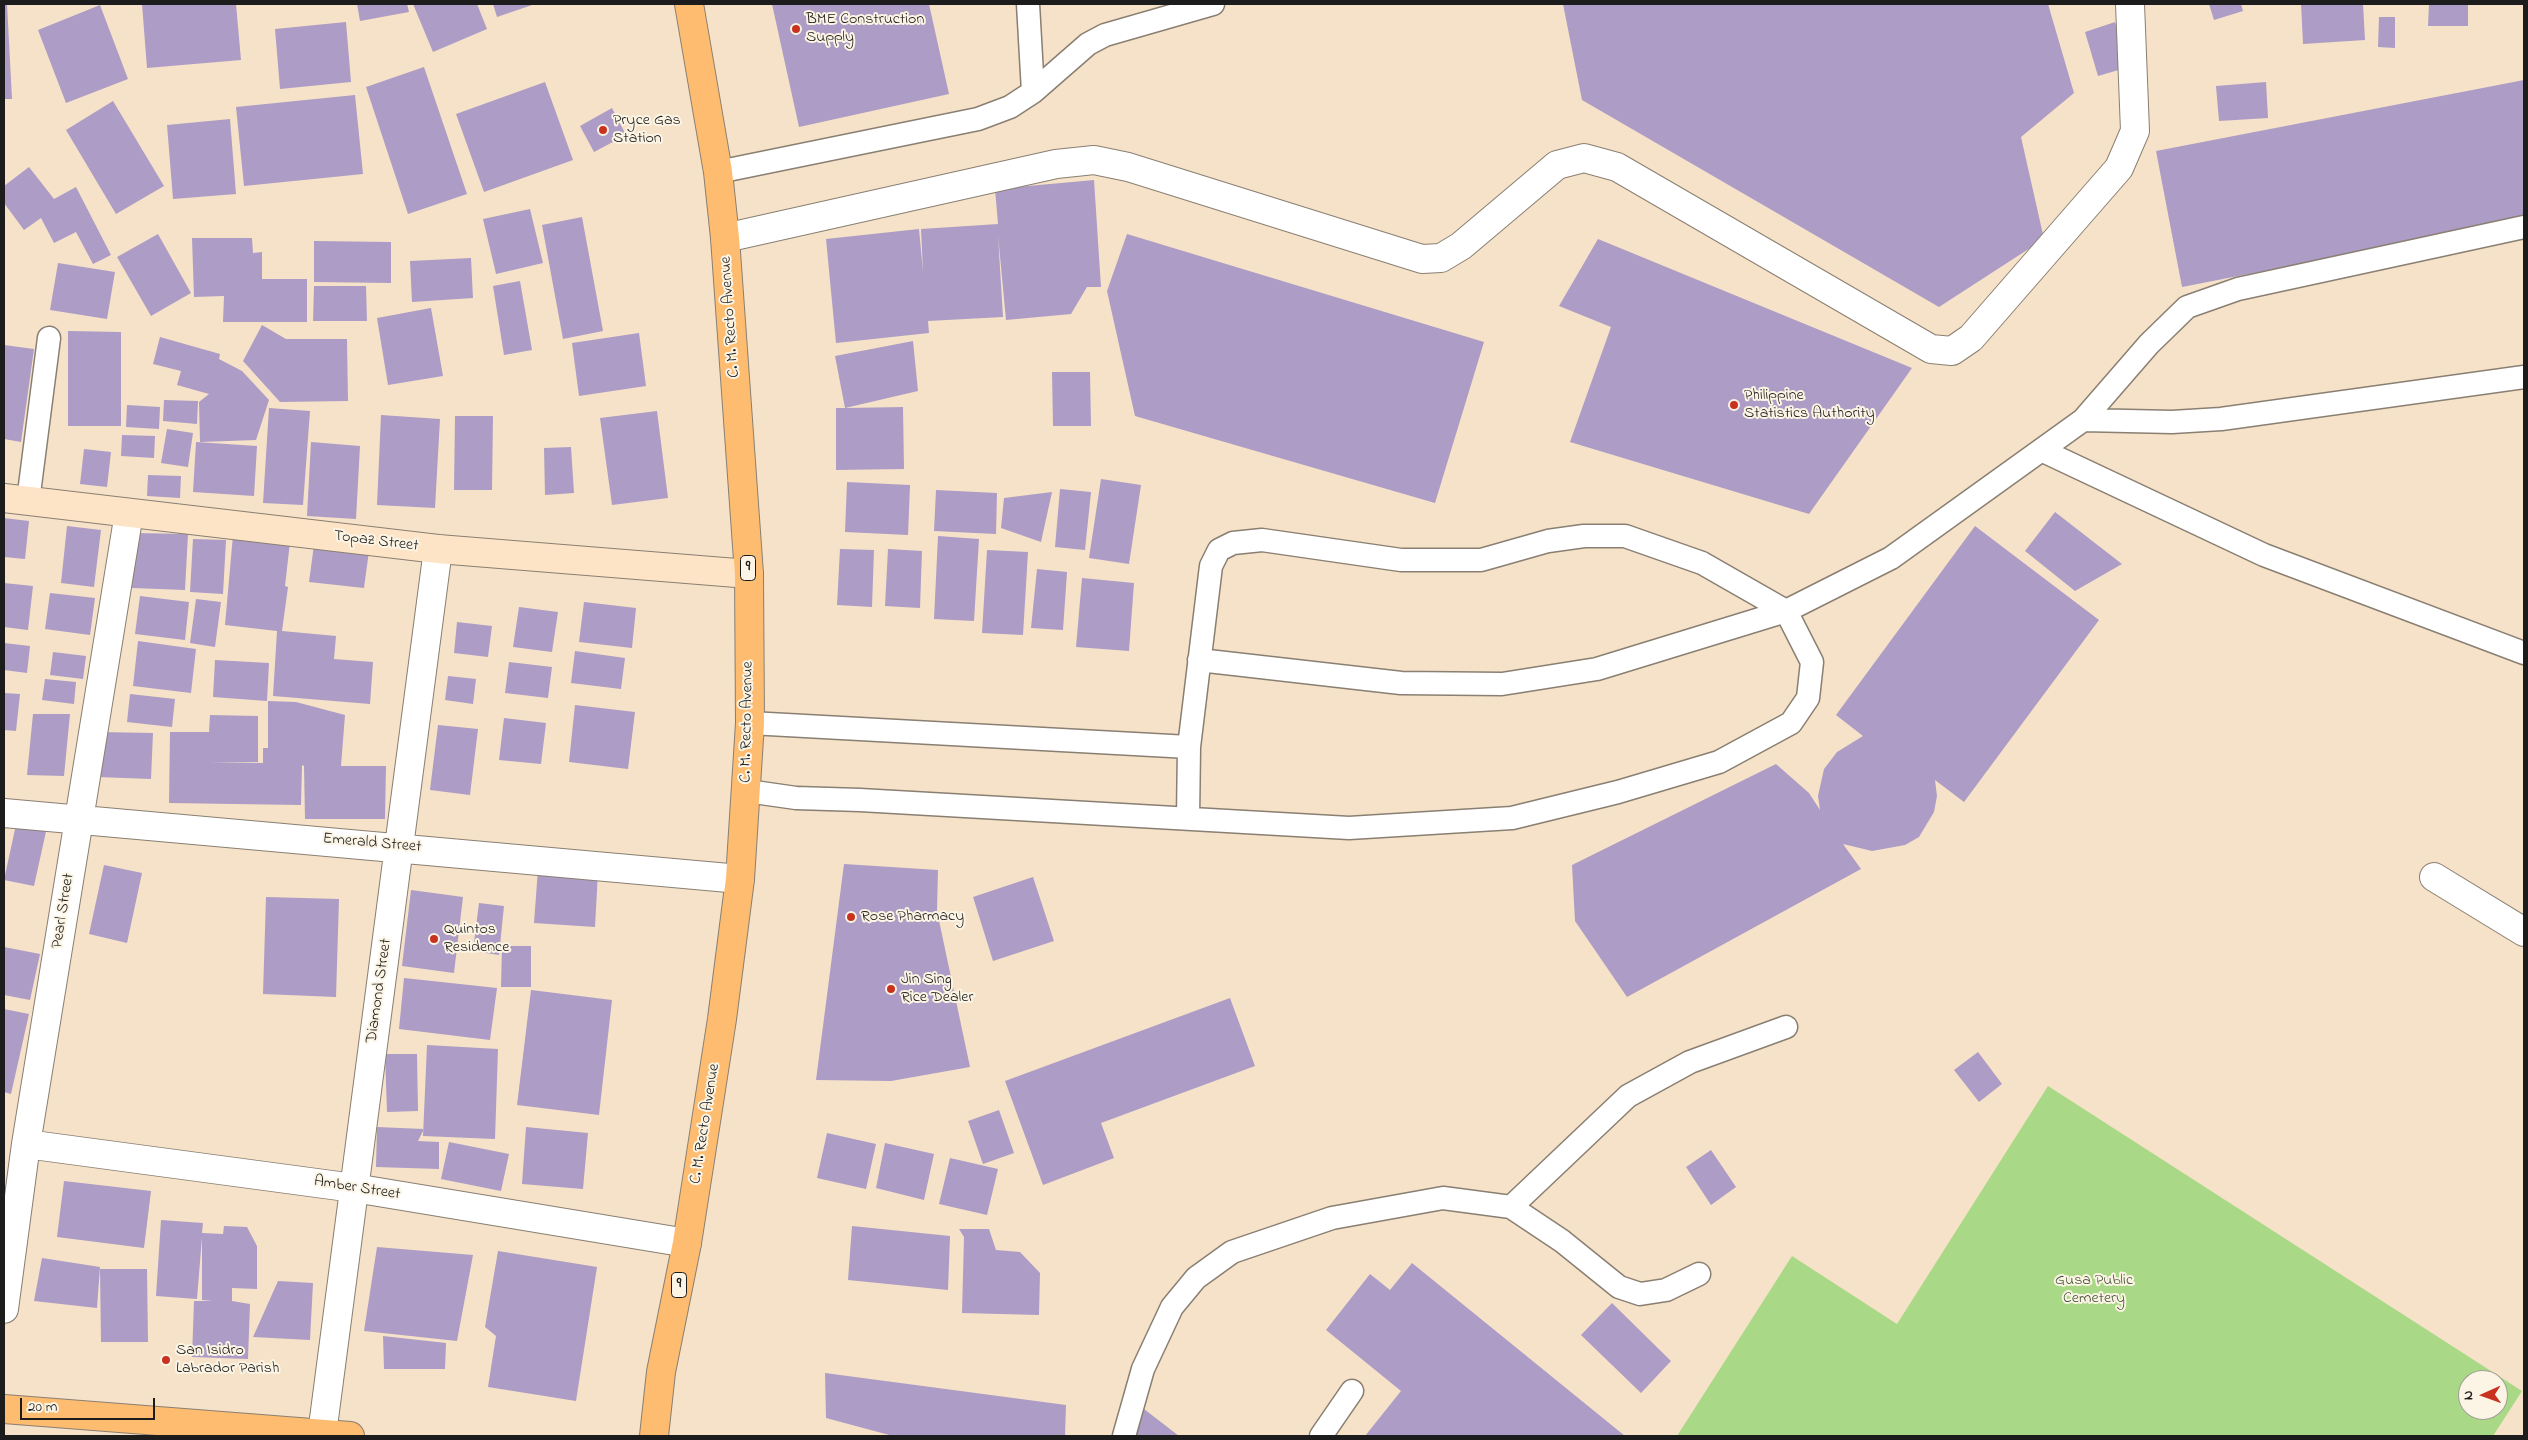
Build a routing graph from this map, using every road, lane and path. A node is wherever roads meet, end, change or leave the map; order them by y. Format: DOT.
graph roads {
  1 [pos="689,4"];
  2 [pos="1028,4"];
  3 [pos="1213,4"];
  4 [pos="2130,4"];
  5 [pos="1033,92"];
  6 [pos="718,172"];
  7 [pos="2524,227"];
  8 [pos="725,238"];
  9 [pos="49,338"];
  10 [pos="2524,377"];
  11 [pos="2083,420"];
  12 [pos="2041,450"];
  13 [pos="16,500"];
  14 [pos="129,513"];
  15 [pos="438,549"];
  16 [pos="749,574"];
  17 [pos="1786,611"];
  18 [pos="2524,654"];
  19 [pos="1199,660"];
  20 [pos="750,723"];
  21 [pos="1189,748"];
  22 [pos="747,791"];
  23 [pos="4,813"];
  24 [pos="1188,818"];
  25 [pos="79,819"];
  26 [pos="399,847"];
  27 [pos="2434,877"];
  28 [pos="740,879"];
  29 [pos="2524,932"];
  30 [pos="1786,1027"];
  31 [pos="26,1144"];
  32 [pos="354,1188"];
  33 [pos="1511,1207"];
  34 [pos="687,1243"];
  35 [pos="1699,1274"];
  36 [pos="4,1309"];
  37 [pos="1352,1392"];
  38 [pos="4,1409"];
  39 [pos="322,1434"];
  40 [pos="350,1436"];
  41 [pos="654,1436"];
  42 [pos="1124,1436"];
  43 [pos="1320,1436"];
  1 -- 6 [label="main road, C. M. Recto Avenue / 9"];
  2 -- 5 [label="lane"];
  3 -- 5 [label="lane"];
  4 -- 8 [label="street"];
  5 -- 6 [label="lane"];
  6 -- 8 [label="main road, C. M. Recto Avenue / 9"];
  7 -- 11 [label="lane"];
  8 -- 16 [label="main road, C. M. Recto Avenue / 9"];
  9 -- 13 [label="lane"];
  10 -- 11 [label="lane"];
  11 -- 12 [label="lane"];
  12 -- 17 [label="lane"];
  12 -- 18 [label="lane"];
  13 -- 14 [label="street, Topaz Street"];
  14 -- 15 [label="street, Topaz Street"];
  14 -- 25 [label="street, Pearl Street"];
  15 -- 16 [label="street, Topaz Street"];
  15 -- 26 [label="street, Diamond Street"];
  16 -- 20 [label="main road, C. M. Recto Avenue / 9"];
  17 -- 19 [label="lane"];
  17 -- 19 [label="lane"];
  17 -- 24 [label="lane"];
  19 -- 21 [label="lane"];
  20 -- 21 [label="lane"];
  20 -- 22 [label="main road, C. M. Recto Avenue / 9"];
  21 -- 24 [label="lane"];
  22 -- 24 [label="lane"];
  22 -- 28 [label="main road, C. M. Recto Avenue / 9"];
  23 -- 25 [label="street, Emerald Street"];
  25 -- 26 [label="street, Emerald Street"];
  25 -- 31 [label="street, Pearl Street"];
  26 -- 28 [label="street, Emerald Street"];
  26 -- 32 [label="street, Diamond Street"];
  27 -- 29 [label="street"];
  28 -- 34 [label="main road, C. M. Recto Avenue / 9"];
  30 -- 33 [label="lane"];
  31 -- 32 [label="street, Amber Street"];
  31 -- 36 [label="street, Pearl Street"];
  32 -- 34 [label="street, Amber Street"];
  32 -- 39 [label="street, Diamond Street"];
  33 -- 35 [label="lane"];
  33 -- 42 [label="lane"];
  34 -- 41 [label="main road, C. M. Recto Avenue / 9"];
  37 -- 43 [label="lane"];
  38 -- 39 [label="main road"];
  39 -- 40 [label="main road"];
}
